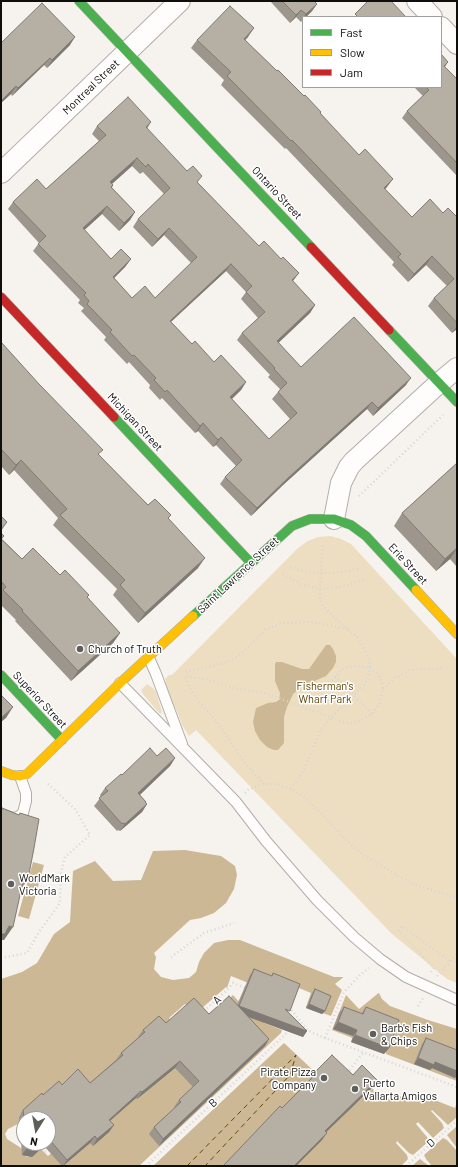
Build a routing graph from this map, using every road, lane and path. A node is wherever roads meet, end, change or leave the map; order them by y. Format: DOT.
graph roads {
  1 [pos="79,1"];
  2 [pos="180,1"];
  3 [pos="417,1"];
  4 [pos="431,16"];
  5 [pos="442,28"];
  6 [pos="457,44"];
  7 [pos="127,52"];
  8 [pos="1,173"];
  9 [pos="1,297"];
  10 [pos="457,368"];
  11 [pos="439,383"];
  12 [pos="457,402"];
  13 [pos="446,412"];
  14 [pos="338,496"];
  15 [pos="334,519"];
  16 [pos="323,544"];
  17 [pos="251,563"];
  18 [pos="290,567"];
  19 [pos="358,569"];
  20 [pos="322,573"];
  21 [pos="283,574"];
  22 [pos="364,579"];
  23 [pos="320,589"];
  24 [pos="349,629"];
  25 [pos="457,634"];
  26 [pos="148,658"];
  27 [pos="443,667"];
  28 [pos="370,668"];
  29 [pos="186,672"];
  30 [pos="1,675"];
  31 [pos="335,676"];
  32 [pos="120,683"];
  33 [pos="327,683"];
  34 [pos="383,689"];
  35 [pos="354,694"];
  36 [pos="372,714"];
  37 [pos="331,718"];
  38 [pos="62,740"];
  39 [pos="183,748"];
  40 [pos="33,769"];
  41 [pos="1,771"];
  42 [pos="20,776"];
  43 [pos="264,784"];
  44 [pos="291,789"];
  45 [pos="236,802"];
  46 [pos="1,814"];
  47 [pos="457,898"];
  48 [pos="234,923"];
  49 [pos="457,954"];
  50 [pos="1,958"];
  51 [pos="171,958"];
  52 [pos="450,961"];
  53 [pos="431,972"];
  54 [pos="438,974"];
  55 [pos="360,975"];
  56 [pos="246,988"];
  57 [pos="457,1000"];
  58 [pos="286,1004"];
  59 [pos="203,1011"];
  60 [pos="294,1026"];
  61 [pos="325,1038"];
  62 [pos="363,1053"];
  63 [pos="343,1079"];
  64 [pos="457,1087"];
  65 [pos="457,1121"];
  66 [pos="146,1166"];
  67 [pos="406,1166"];
  1 -- 7 [label="street, Ontario Street"];
  2 -- 7 [label="street, Montreal Street"];
  3 -- 4 [label="street"];
  5 -- 6 [label="street"];
  7 -- 8 [label="street, Montreal Street"];
  7 -- 11 [label="street, Ontario Street"];
  9 -- 17 [label="street, Michigan Street"];
  10 -- 11 [label="street"];
  11 -- 12 [label="street, Ontario Street"];
  11 -- 14 [label="street"];
  13 -- 14 [label="path"];
  14 -- 15 [label="street"];
  15 -- 17 [label="street, Saint Lawrence Street"];
  15 -- 25 [label="street, Erie Street"];
  16 -- 20 [label="path"];
  17 -- 26 [label="street, Saint Lawrence Street"];
  18 -- 20 [label="path"];
  19 -- 20 [label="path"];
  20 -- 23 [label="path"];
  21 -- 23 [label="path"];
  22 -- 23 [label="path"];
  23 -- 24 [label="path"];
  24 -- 28 [label="path"];
  24 -- 29 [label="path"];
  26 -- 32 [label="street, Saint Lawrence Street"];
  26 -- 39 [label="lane"];
  27 -- 34 [label="path"];
  28 -- 31 [label="path"];
  28 -- 34 [label="path"];
  28 -- 35 [label="path"];
  30 -- 38 [label="street, Superior Street"];
  31 -- 33 [label="path"];
  31 -- 35 [label="path"];
  32 -- 38 [label="street, Saint Lawrence Street"];
  32 -- 39 [label="lane"];
  34 -- 36 [label="path"];
  35 -- 36 [label="path"];
  35 -- 37 [label="path"];
  36 -- 37 [label="path"];
  37 -- 43 [label="path"];
  37 -- 44 [label="path"];
  38 -- 40 [label="street, Saint Lawrence Street"];
  39 -- 45 [label="lane"];
  40 -- 42 [label="street, Saint Lawrence Street"];
  40 -- 50 [label="path"];
  41 -- 42 [label="street"];
  42 -- 46 [label="lane"];
  43 -- 44 [label="path"];
  43 -- 45 [label="path"];
  44 -- 47 [label="path"];
  45 -- 57 [label="lane"];
  48 -- 51 [label="path"];
  49 -- 52 [label="path"];
  52 -- 53 [label="path"];
  52 -- 54 [label="path"];
  55 -- 61 [label="path"];
  56 -- 59 [label="path, A / A"];
  58 -- 61 [label="path"];
  60 -- 66 [label="path, B / B"];
  61 -- 62 [label="path"];
  62 -- 63 [label="path"];
  62 -- 64 [label="path"];
  65 -- 67 [label="path, D / D"];
}
